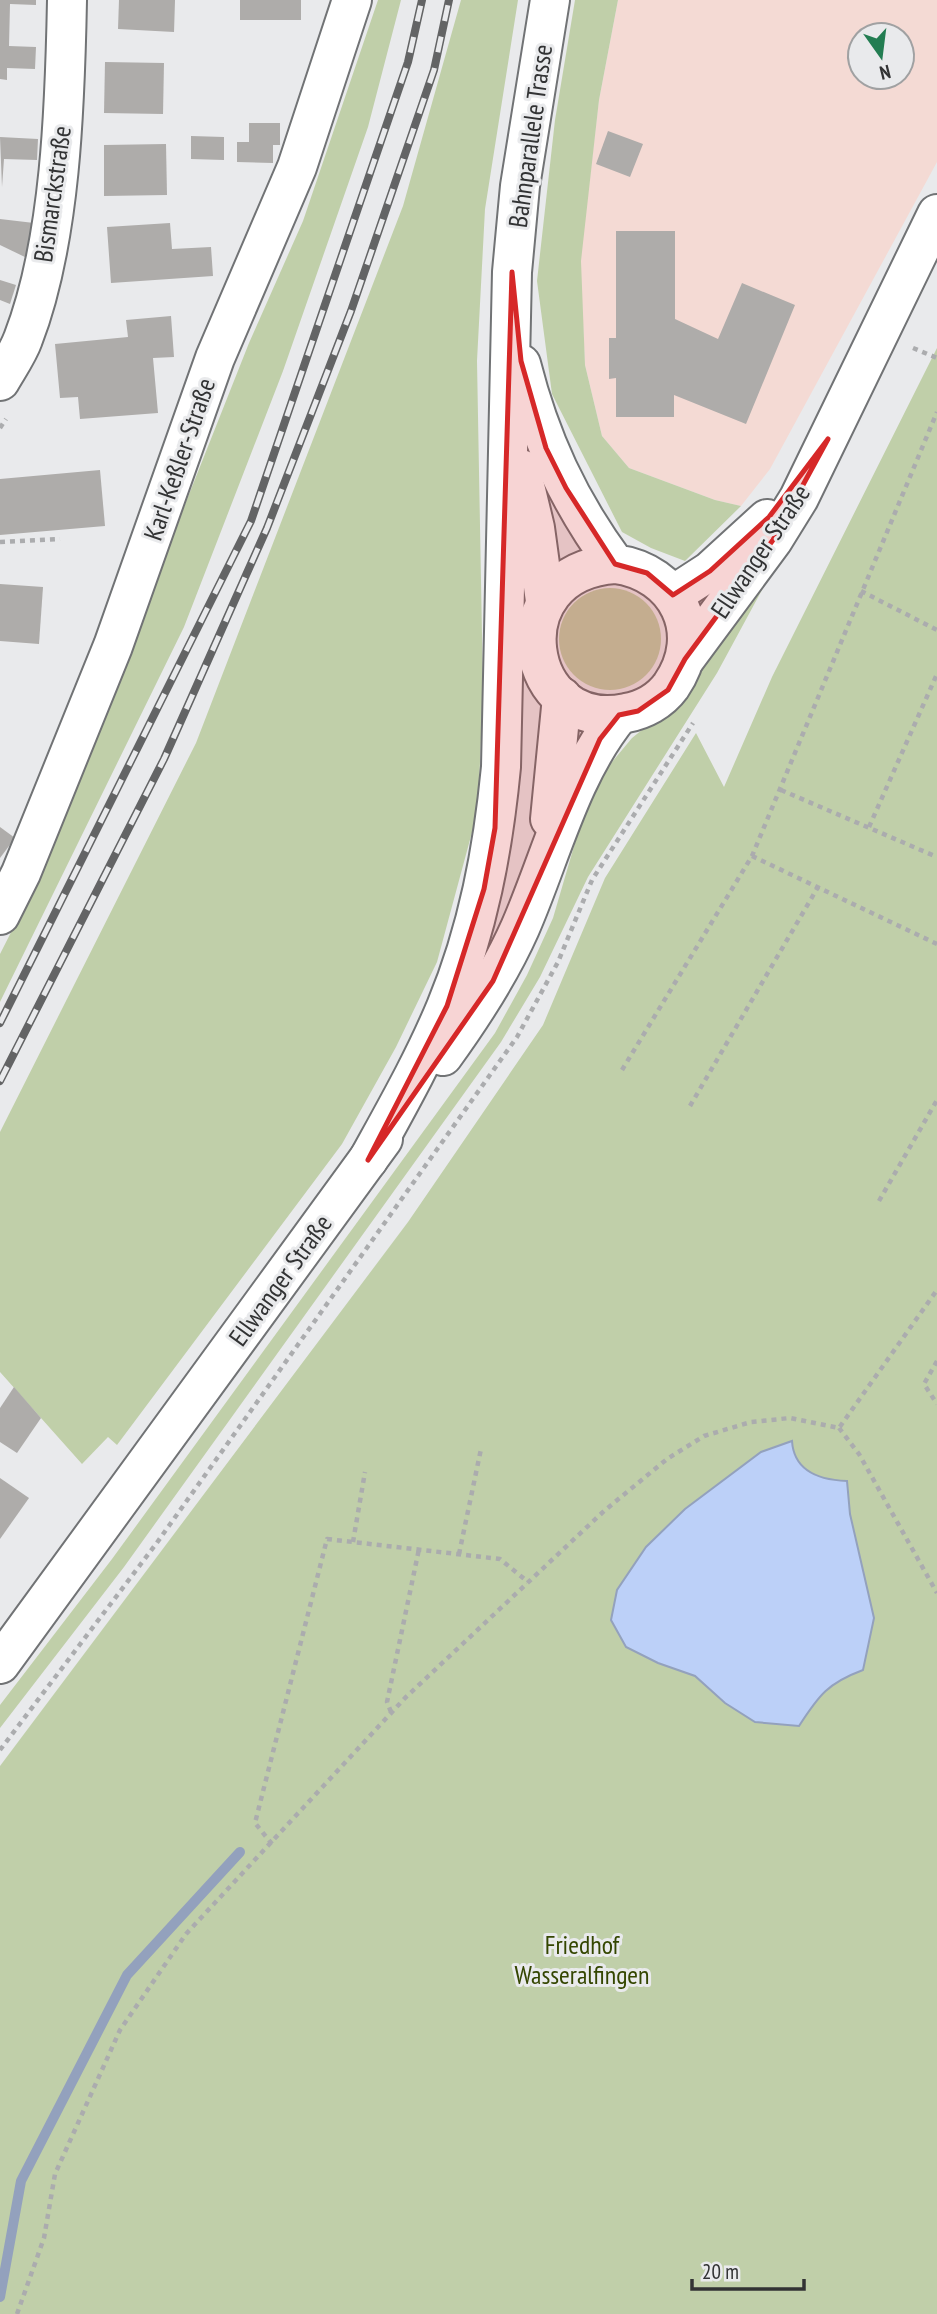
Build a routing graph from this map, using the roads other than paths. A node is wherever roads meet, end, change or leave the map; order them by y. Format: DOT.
graph roads {
  1 [pos="67,0"];
  2 [pos="352,0"];
  3 [pos="550,0"];
  4 [pos="937,214"];
  5 [pos="512,272"];
  6 [pos="0,381"];
  7 [pos="508,408"];
  8 [pos="828,439"];
  9 [pos="615,564"];
  10 [pos="673,595"];
  11 [pos="545,601"];
  12 [pos="685,659"];
  13 [pos="562,697"];
  14 [pos="619,715"];
  15 [pos="538,883"];
  16 [pos="0,915"];
  17 [pos="368,1160"];
  18 [pos="0,1664"];
  1 -- 6 [label="main road, Bismarckstraße"];
  2 -- 16 [label="main road, Karl-Keßler-Straße"];
  3 -- 5 [label="main road, Bahnparallele Trasse"];
  4 -- 8 [label="main road, Ellwanger Straße"];
  5 -- 7 [label="main road"];
  5 -- 9 [label="main road"];
  7 -- 11 [label="main road"];
  7 -- 17 [label="main road"];
  8 -- 10 [label="main road, Ellwanger Straße"];
  8 -- 12 [label="main road, Ellwanger Straße"];
  9 -- 10 [label="main road"];
  9 -- 11 [label="main road"];
  10 -- 12 [label="main road"];
  11 -- 13 [label="main road"];
  12 -- 14 [label="main road"];
  13 -- 14 [label="main road"];
  13 -- 15 [label="main road, Ellwanger Straße"];
  14 -- 15 [label="main road, Ellwanger Straße"];
  15 -- 17 [label="main road, Ellwanger Straße"];
  17 -- 18 [label="main road, Ellwanger Straße"];
}
